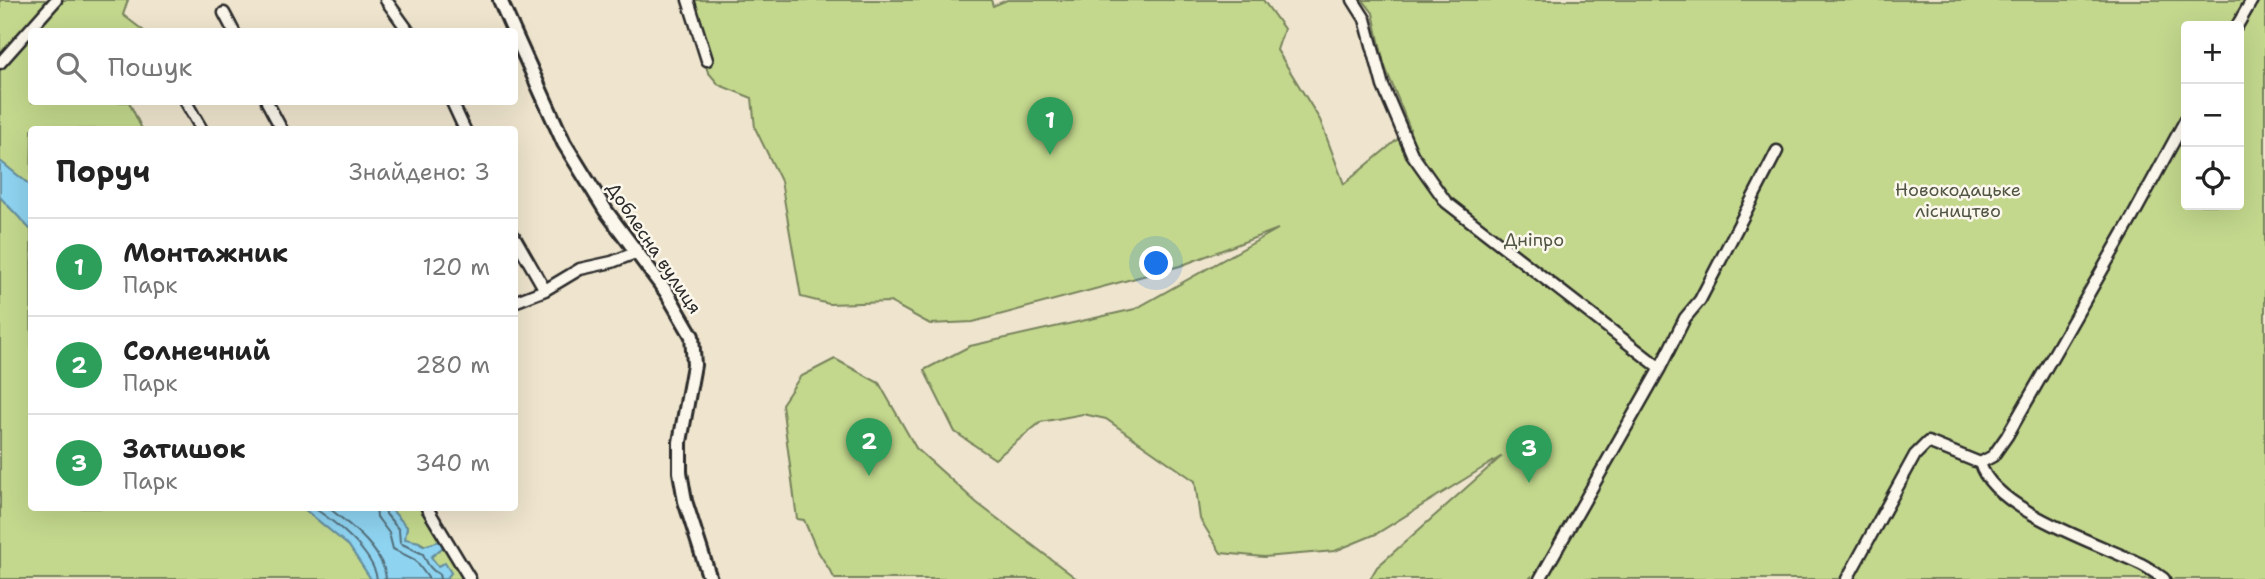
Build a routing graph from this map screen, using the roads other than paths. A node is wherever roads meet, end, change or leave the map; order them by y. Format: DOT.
graph roads {
  1 [pos="56,0"];
  2 [pos="386,0"];
  3 [pos="500,0"];
  4 [pos="688,0"];
  5 [pos="1353,0"];
  6 [pos="2252,0"];
  7 [pos="224,13"];
  8 [pos="2240,21"];
  9 [pos="31,28"];
  10 [pos="232,28"];
  11 [pos="406,28"];
  12 [pos="512,28"];
  13 [pos="28,32"];
  14 [pos="518,41"];
  15 [pos="707,60"];
  16 [pos="0,63"];
  17 [pos="188,105"];
  18 [pos="269,105"];
  19 [pos="453,105"];
  20 [pos="200,126"];
  21 [pos="280,126"];
  22 [pos="463,126"];
  23 [pos="2181,128"];
  24 [pos="1777,151"];
  25 [pos="518,243"];
  26 [pos="635,253"];
  27 [pos="545,290"];
  28 [pos="518,300"];
  29 [pos="1660,368"];
  30 [pos="1980,463"];
  31 [pos="429,511"];
  32 [pos="470,579"];
  33 [pos="710,579"];
  34 [pos="1540,579"];
  35 [pos="1847,579"];
  36 [pos="2164,579"];
  1 -- 9 [label="street"];
  2 -- 11 [label="street"];
  3 -- 12 [label="street, Доблесна вулиця"];
  4 -- 15 [label="street"];
  5 -- 29 [label="street"];
  6 -- 8 [label="street"];
  7 -- 10 [label="street"];
  13 -- 16 [label="street"];
  14 -- 26 [label="street, Доблесна вулиця"];
  17 -- 20 [label="street"];
  18 -- 21 [label="street"];
  19 -- 22 [label="street"];
  23 -- 30 [label="street"];
  24 -- 29 [label="street"];
  25 -- 27 [label="street"];
  26 -- 27 [label="street"];
  26 -- 33 [label="street, Доблесна вулиця"];
  27 -- 28 [label="street"];
  29 -- 34 [label="street"];
  30 -- 35 [label="street"];
  30 -- 36 [label="street"];
  31 -- 32 [label="street"];
}
